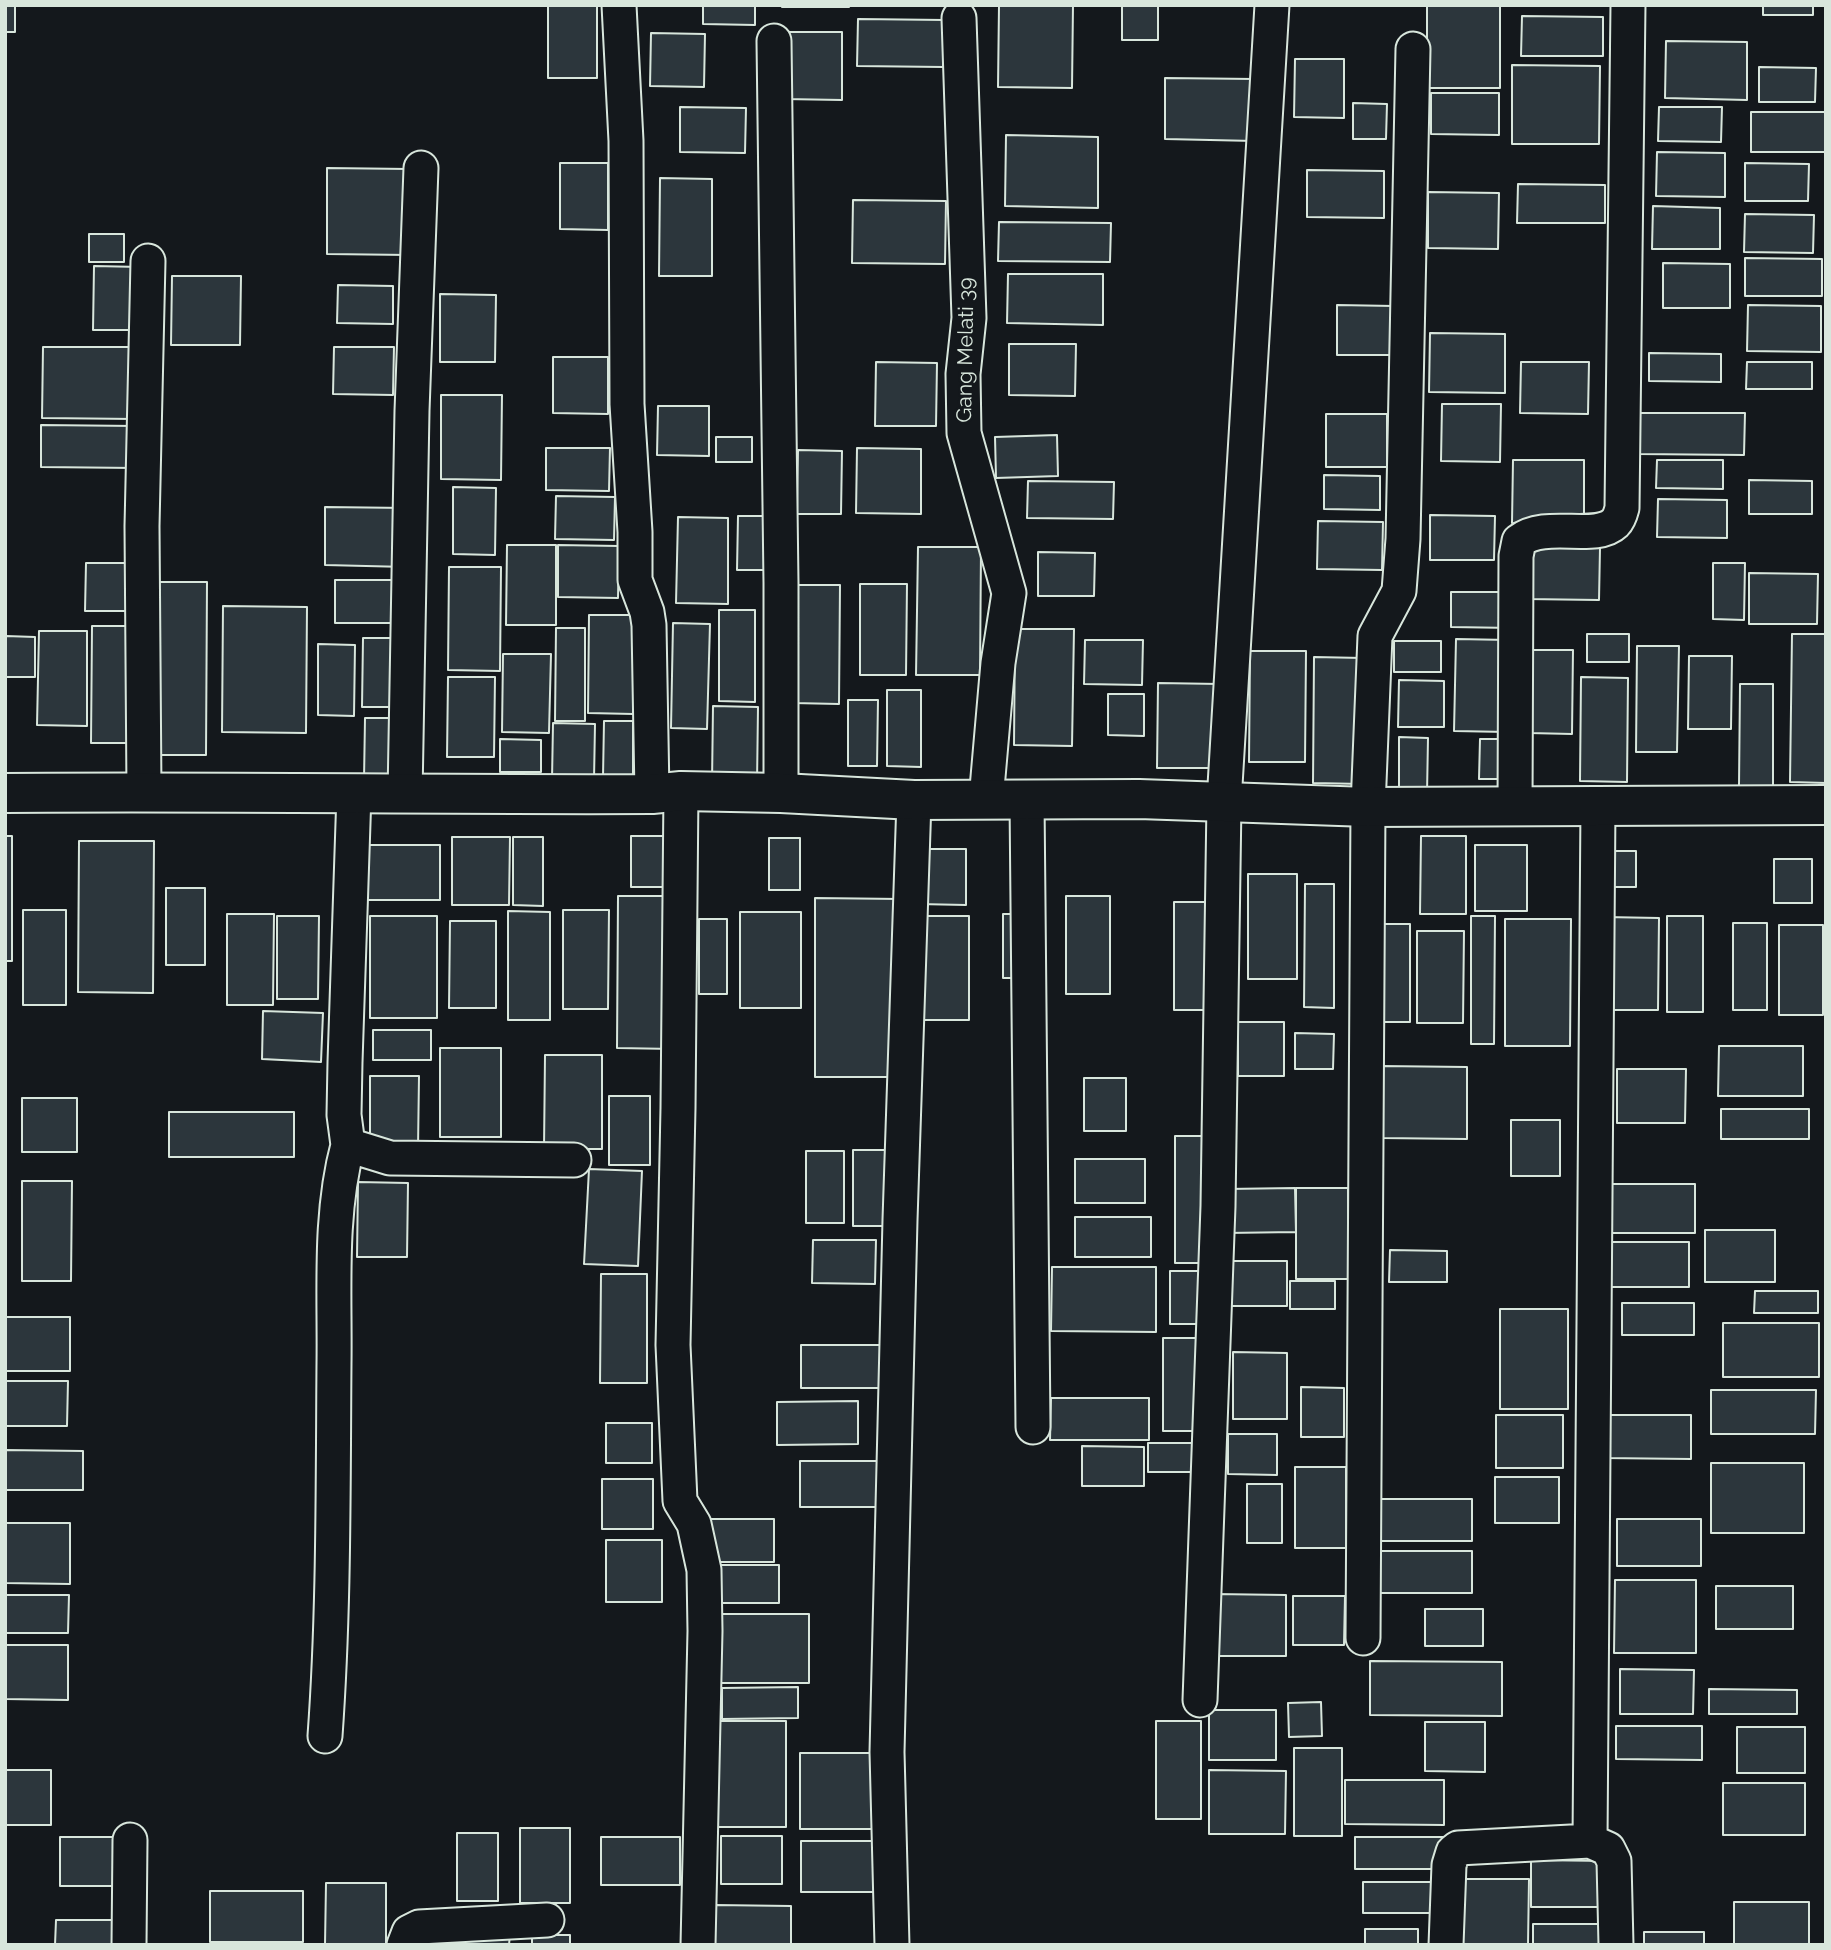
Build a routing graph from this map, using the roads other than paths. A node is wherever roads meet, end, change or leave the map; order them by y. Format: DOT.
graph roads {
  1 [pos="619,5"];
  2 [pos="1272,5"];
  3 [pos="1628,5"];
  4 [pos="959,18"];
  5 [pos="774,41"];
  6 [pos="1413,49"];
  7 [pos="421,168"];
  8 [pos="148,261"];
  9 [pos="144,792"];
  10 [pos="666,792"];
  11 [pos="5,793"];
  12 [pos="354,793"];
  13 [pos="780,793"];
  14 [pos="405,795"];
  15 [pos="914,800"];
  16 [pos="986,800"];
  17 [pos="1027,800"];
  18 [pos="1224,802"];
  19 [pos="1598,805"];
  20 [pos="1826,805"];
  21 [pos="1515,806"];
  22 [pos="1368,807"];
  23 [pos="348,1145"];
  24 [pos="574,1160"];
  25 [pos="1032,1427"];
  26 [pos="1363,1637"];
  27 [pos="1200,1700"];
  28 [pos="325,1736"];
  29 [pos="130,1840"];
  30 [pos="1590,1841"];
  31 [pos="547,1920"];
  32 [pos="129,1945"];
  33 [pos="404,1945"];
  34 [pos="698,1945"];
  35 [pos="892,1945"];
  36 [pos="1446,1945"];
  37 [pos="1616,1945"];
  1 -- 10 [label="street"];
  2 -- 18 [label="street"];
  3 -- 21 [label="street"];
  4 -- 16 [label="street, Gang Melati 39"];
  5 -- 13 [label="street"];
  6 -- 22 [label="street"];
  7 -- 14 [label="street"];
  8 -- 9 [label="street"];
  9 -- 11 [label="street"];
  9 -- 12 [label="street"];
  10 -- 13 [label="street"];
  10 -- 14 [label="street"];
  10 -- 34 [label="street"];
  12 -- 14 [label="street"];
  12 -- 23 [label="street"];
  13 -- 15 [label="street"];
  15 -- 16 [label="street"];
  15 -- 35 [label="street"];
  16 -- 17 [label="street"];
  17 -- 18 [label="street"];
  17 -- 25 [label="street"];
  18 -- 22 [label="street"];
  18 -- 27 [label="street"];
  19 -- 20 [label="street"];
  19 -- 21 [label="street"];
  19 -- 30 [label="street"];
  21 -- 22 [label="street"];
  22 -- 26 [label="street"];
  23 -- 24 [label="street"];
  23 -- 28 [label="street"];
  29 -- 32 [label="street"];
  30 -- 36 [label="street"];
  30 -- 37 [label="street"];
  31 -- 33 [label="street"];
}
